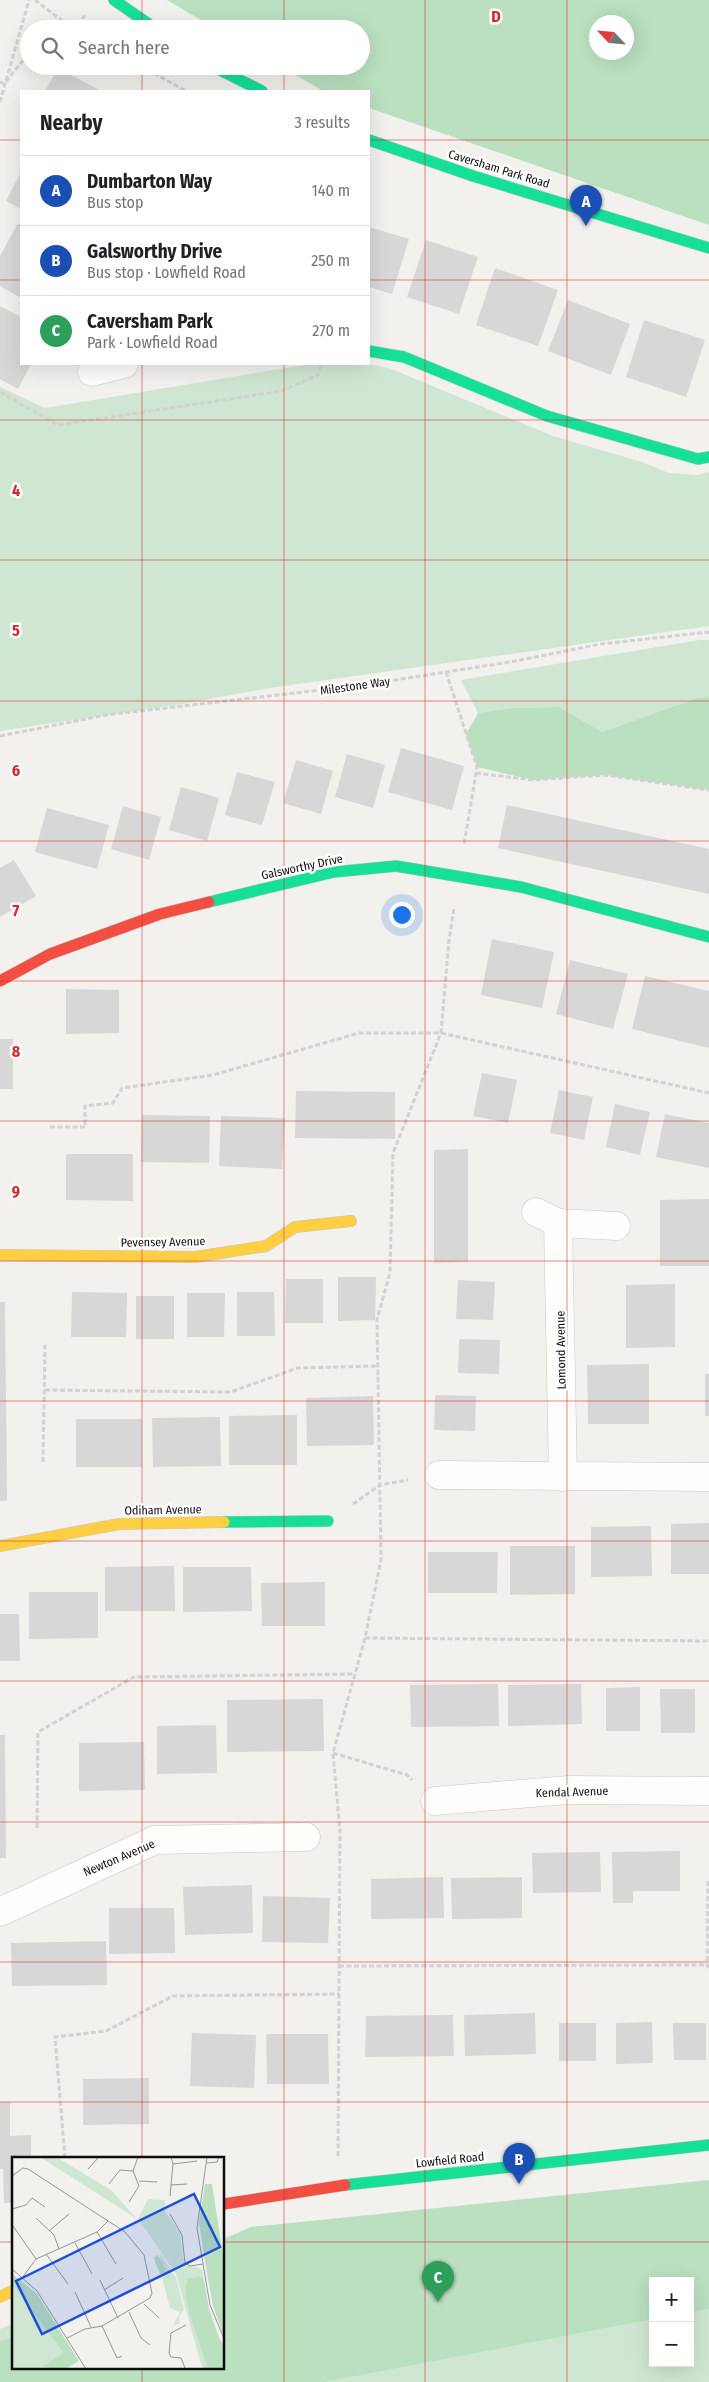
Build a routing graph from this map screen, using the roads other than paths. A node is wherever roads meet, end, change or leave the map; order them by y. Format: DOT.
graph roads {
  1 [pos="114,0"];
  2 [pos="143,20"];
  3 [pos="230,75"];
  4 [pos="260,90"];
  5 [pos="370,140"];
  6 [pos="709,248"];
  7 [pos="370,351"];
  8 [pos="120,365"];
  9 [pos="92,372"];
  10 [pos="709,457"];
  11 [pos="709,937"];
  12 [pos="0,981"];
  13 [pos="351,1221"];
  14 [pos="616,1226"];
  15 [pos="0,1255"];
  16 [pos="439,1475"];
  17 [pos="563,1477"];
  18 [pos="709,1477"];
  19 [pos="328,1521"];
  20 [pos="0,1546"];
  21 [pos="709,1791"];
  22 [pos="435,1800"];
  23 [pos="306,1837"];
  24 [pos="0,1912"];
  25 [pos="709,2145"];
  26 [pos="225,2204"];
  1 -- 2 [label="street"];
  3 -- 4 [label="street"];
  5 -- 6 [label="street, Caversham Park Road"];
  7 -- 10 [label="street"];
  8 -- 9 [label="street"];
  11 -- 12 [label="street, Galsworthy Drive"];
  13 -- 15 [label="street, Pevensey Avenue"];
  14 -- 17 [label="street, Lomond Avenue"];
  16 -- 17 [label="street"];
  17 -- 18 [label="street"];
  19 -- 20 [label="street, Odiham Avenue"];
  21 -- 22 [label="street, Kendal Avenue"];
  23 -- 24 [label="street, Newton Avenue"];
  25 -- 26 [label="street, Lowfield Road"];
}
